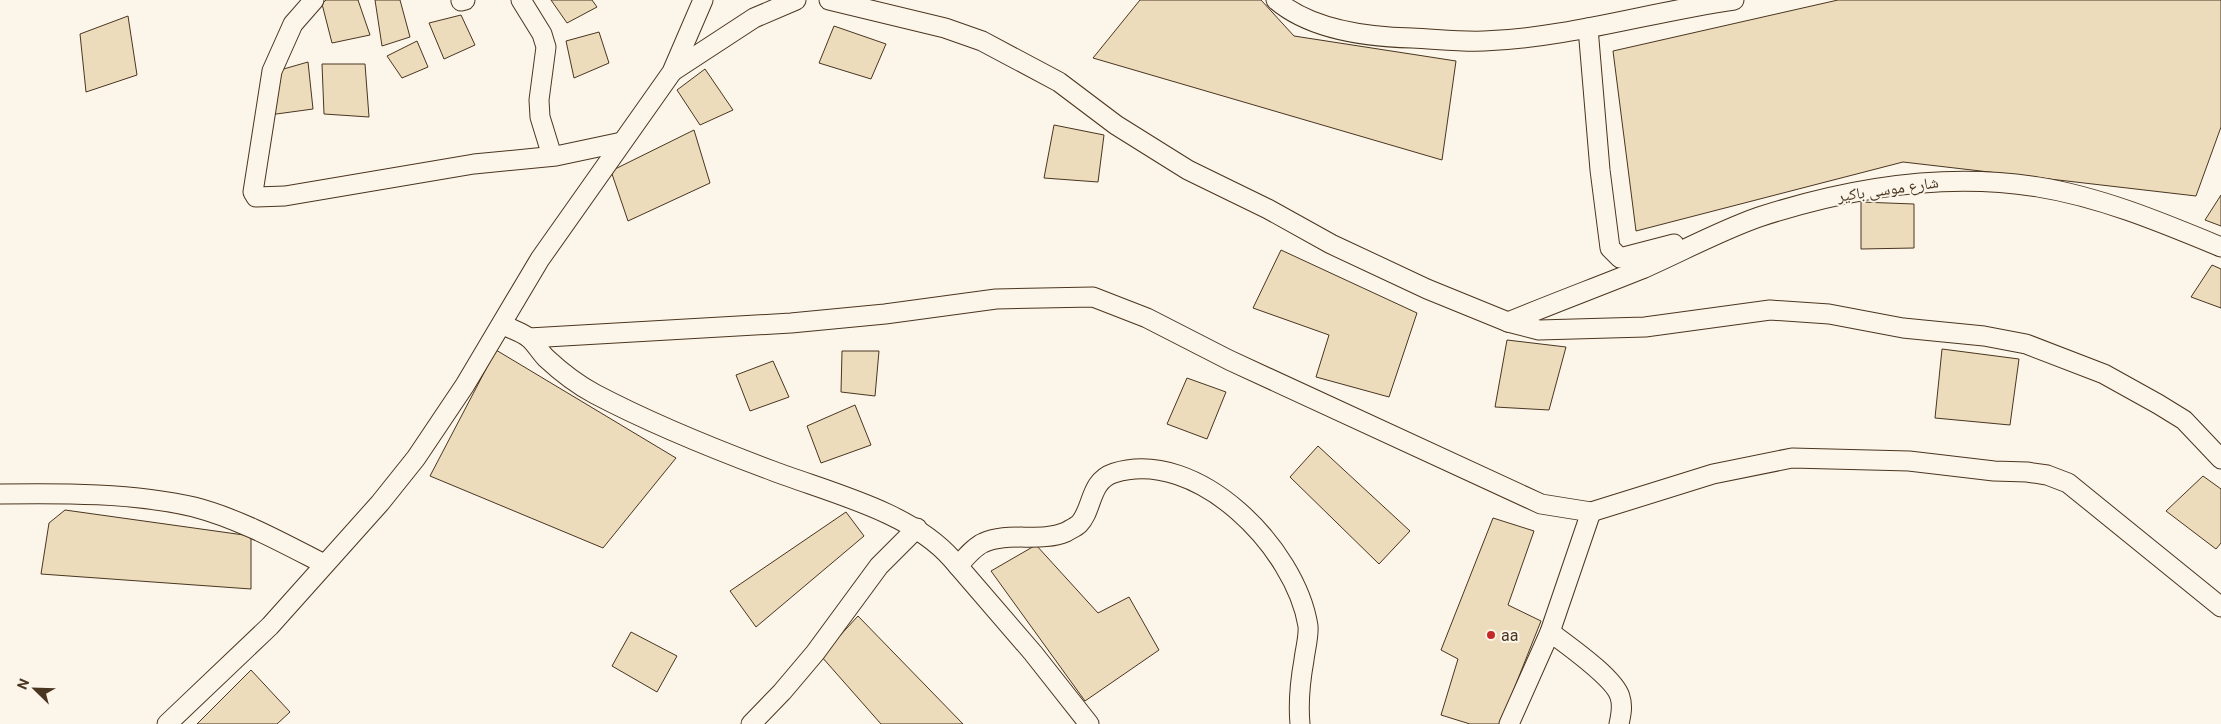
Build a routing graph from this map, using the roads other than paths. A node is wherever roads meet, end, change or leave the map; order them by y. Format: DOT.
graph roads {
  1 [pos="314,0"];
  2 [pos="520,0"];
  3 [pos="704,0"];
  4 [pos="796,0"];
  5 [pos="828,0"];
  6 [pos="1276,0"];
  7 [pos="1734,0"];
  8 [pos="1588,28"];
  9 [pos="672,72"];
  10 [pos="622,142"];
  11 [pos="552,156"];
  12 [pos="1702,242"];
  13 [pos="2221,248"];
  14 [pos="1508,322"];
  15 [pos="502,324"];
  16 [pos="529,338"];
  17 [pos="2221,458"];
  18 [pos="0,494"];
  19 [pos="1591,512"];
  20 [pos="917,528"];
  21 [pos="324,564"];
  22 [pos="958,566"];
  23 [pos="2221,607"];
  24 [pos="1550,632"];
  25 [pos="167,724"];
  26 [pos="751,724"];
  27 [pos="1089,724"];
  28 [pos="1300,724"];
  29 [pos="1509,724"];
  30 [pos="1619,724"];
  1 -- 11 [label="street"];
  2 -- 11 [label="street"];
  3 -- 9 [label="street"];
  4 -- 9 [label="street"];
  5 -- 14 [label="street"];
  6 -- 8 [label="street"];
  7 -- 8 [label="street"];
  8 -- 12 [label="street"];
  9 -- 10 [label="street"];
  10 -- 11 [label="street"];
  10 -- 15 [label="street"];
  12 -- 13 [label="street, شارع موسى باكير"];
  12 -- 14 [label="street, شارع موسى باكير"];
  14 -- 17 [label="street"];
  15 -- 16 [label="street"];
  15 -- 21 [label="street"];
  16 -- 19 [label="street"];
  16 -- 20 [label="street"];
  18 -- 21 [label="street"];
  19 -- 23 [label="street"];
  19 -- 24 [label="street"];
  20 -- 22 [label="street"];
  20 -- 26 [label="street"];
  21 -- 25 [label="street"];
  22 -- 27 [label="street"];
  22 -- 28 [label="street"];
  24 -- 29 [label="street"];
  24 -- 30 [label="street"];
}
